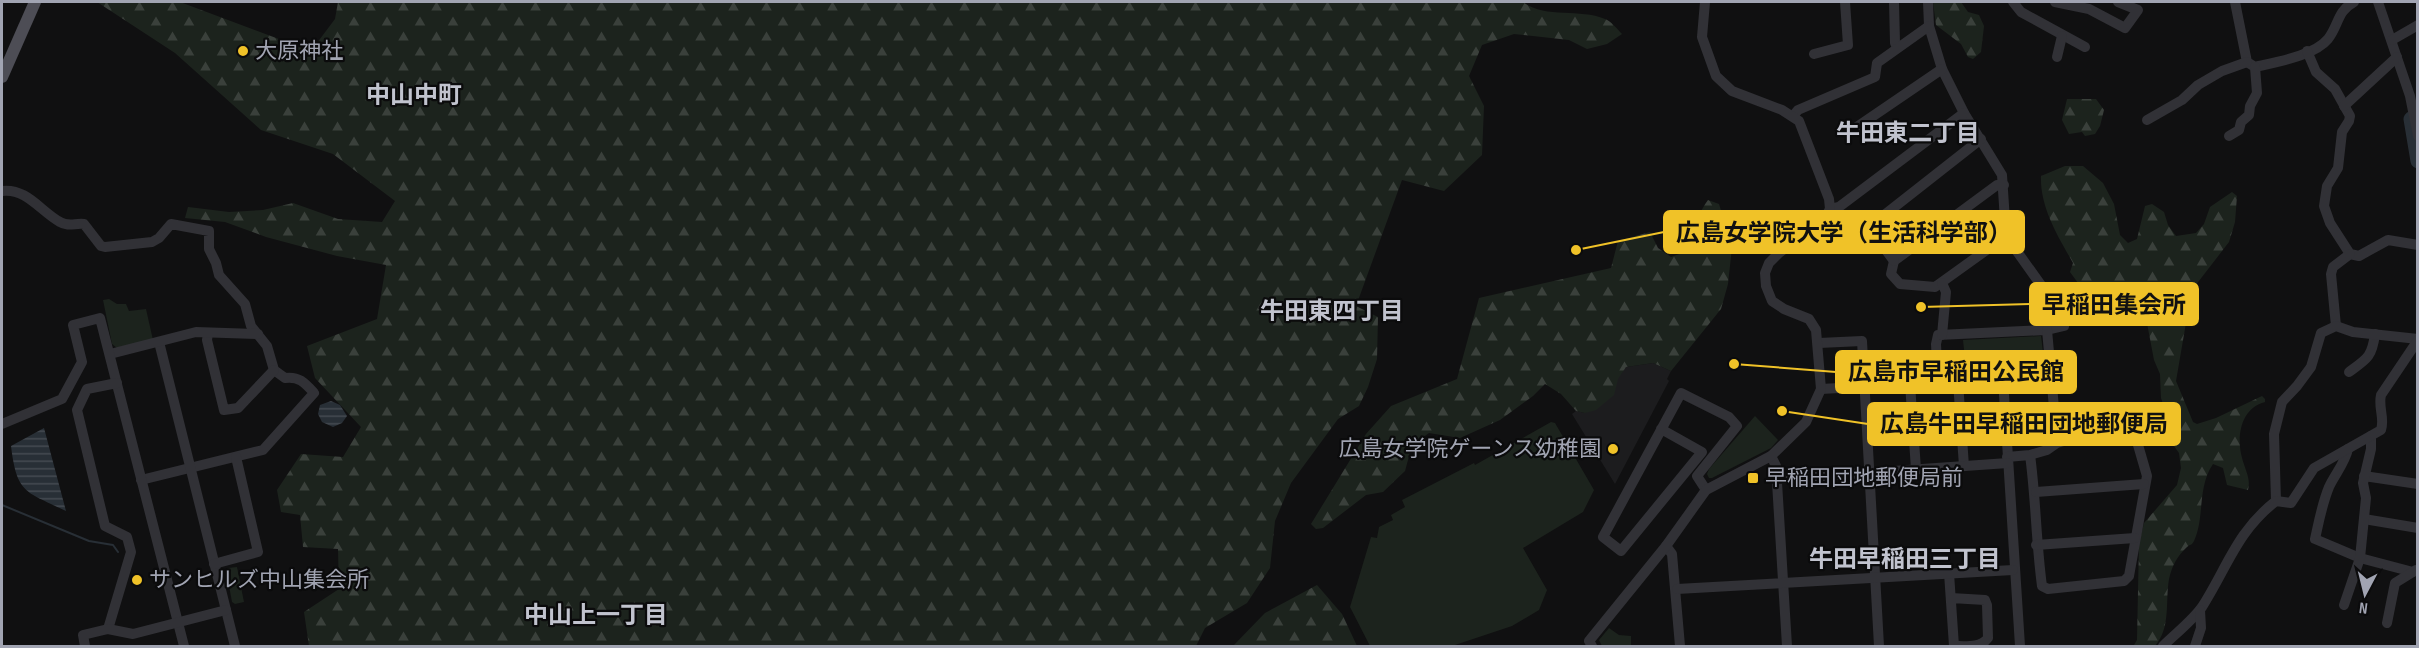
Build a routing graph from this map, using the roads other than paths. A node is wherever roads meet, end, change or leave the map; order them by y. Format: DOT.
graph roads {
  1 [pos="35,2"];
  2 [pos="1705,2"];
  3 [pos="1845,2"];
  4 [pos="1894,2"];
  5 [pos="1928,2"];
  6 [pos="2013,2"];
  7 [pos="2055,2"];
  8 [pos="2118,2"];
  9 [pos="2235,2"];
  10 [pos="2354,2"];
  11 [pos="2378,2"];
  12 [pos="2418,25"];
  13 [pos="1929,26"];
  14 [pos="2062,36"];
  15 [pos="2392,40"];
  16 [pos="1897,47"];
  17 [pos="2085,47"];
  18 [pos="2307,51"];
  19 [pos="1814,54"];
  20 [pos="2058,57"];
  21 [pos="2397,57"];
  22 [pos="2251,64"];
  23 [pos="1942,69"];
  24 [pos="2,77"];
  25 [pos="2414,95"];
  26 [pos="2344,106"];
  27 [pos="1964,113"];
  28 [pos="1793,116"];
  29 [pos="2147,120"];
  30 [pos="1854,129"];
  31 [pos="2229,136"];
  32 [pos="2418,136"];
  33 [pos="1981,139"];
  34 [pos="2004,185"];
  35 [pos="2,191"];
  36 [pos="1830,209"];
  37 [pos="2007,236"];
  38 [pos="2418,245"];
  39 [pos="2350,254"];
  40 [pos="1894,261"];
  41 [pos="1942,283"];
  42 [pos="2336,326"];
  43 [pos="2048,330"];
  44 [pos="208,333"];
  45 [pos="258,334"];
  46 [pos="2375,334"];
  47 [pos="1942,335"];
  48 [pos="2418,340"];
  49 [pos="159,342"];
  50 [pos="1819,343"];
  51 [pos="110,354"];
  52 [pos="274,370"];
  53 [pos="2349,372"];
  54 [pos="2051,374"];
  55 [pos="2003,379"];
  56 [pos="117,382"];
  57 [pos="1958,382"];
  58 [pos="1938,383"];
  59 [pos="1910,384"];
  60 [pos="1864,387"];
  61 [pos="1821,389"];
  62 [pos="2,424"];
  63 [pos="1660,429"];
  64 [pos="2006,431"];
  65 [pos="2371,436"];
  66 [pos="2348,449"];
  67 [pos="2030,455"];
  68 [pos="1772,456"];
  69 [pos="236,457"];
  70 [pos="2008,460"];
  71 [pos="1964,466"];
  72 [pos="190,468"];
  73 [pos="1916,469"];
  74 [pos="1868,471"];
  75 [pos="2364,476"];
  76 [pos="1776,479"];
  77 [pos="141,480"];
  78 [pos="2144,484"];
  79 [pos="2418,484"];
  80 [pos="1706,490"];
  81 [pos="2036,492"];
  82 [pos="2276,501"];
  83 [pos="2364,519"];
  84 [pos="2418,528"];
  85 [pos="2135,538"];
  86 [pos="2037,545"];
  87 [pos="1666,546"];
  88 [pos="2360,558"];
  89 [pos="214,564"];
  90 [pos="2013,570"];
  91 [pos="2415,570"];
  92 [pos="1949,573"];
  93 [pos="1876,577"];
  94 [pos="1784,583"];
  95 [pos="1677,589"];
  96 [pos="1951,598"];
  97 [pos="2344,605"];
  98 [pos="226,610"];
  99 [pos="2200,610"];
  100 [pos="178,622"];
  101 [pos="2387,623"];
  102 [pos="108,629"];
  103 [pos="133,634"];
  104 [pos="86,646"];
  105 [pos="136,646"];
  106 [pos="184,646"];
  107 [pos="235,646"];
  108 [pos="1592,646"];
  109 [pos="1680,646"];
  110 [pos="1787,646"];
  111 [pos="1879,646"];
  112 [pos="2020,646"];
  113 [pos="2163,646"];
  114 [pos="2195,646"];
  1 -- 24 [label="main road"];
  2 -- 28 [label="street"];
  3 -- 19 [label="street"];
  4 -- 16 [label="street"];
  5 -- 13 [label="street"];
  6 -- 14 [label="street"];
  7 -- 8 [label="street"];
  9 -- 22 [label="street"];
  10 -- 18 [label="street"];
  11 -- 15 [label="street"];
  12 -- 15 [label="street"];
  13 -- 16 [label="street"];
  13 -- 23 [label="street"];
  14 -- 17 [label="street"];
  14 -- 20 [label="street"];
  15 -- 21 [label="street"];
  16 -- 28 [label="street"];
  18 -- 22 [label="street"];
  18 -- 26 [label="street"];
  21 -- 25 [label="street"];
  21 -- 26 [label="street"];
  22 -- 29 [label="street"];
  22 -- 31 [label="street"];
  23 -- 27 [label="street"];
  23 -- 30 [label="street"];
  25 -- 32 [label="street"];
  26 -- 39 [label="street"];
  27 -- 33 [label="street"];
  27 -- 36 [label="street"];
  28 -- 36 [label="street"];
  33 -- 34 [label="street"];
  33 -- 40 [label="street"];
  34 -- 37 [label="street"];
  34 -- 40 [label="street"];
  35 -- 45 [label="street"];
  36 -- 50 [label="street"];
  37 -- 41 [label="street"];
  37 -- 43 [label="street"];
  38 -- 39 [label="street"];
  39 -- 42 [label="street"];
  40 -- 41 [label="street"];
  41 -- 47 [label="street"];
  42 -- 46 [label="street"];
  42 -- 82 [label="street"];
  43 -- 47 [label="street"];
  43 -- 54 [label="street"];
  44 -- 45 [label="street"];
  44 -- 49 [label="street"];
  44 -- 52 [label="street"];
  45 -- 52 [label="street"];
  46 -- 48 [label="street"];
  46 -- 53 [label="street"];
  47 -- 58 [label="street"];
  48 -- 65 [label="street"];
  49 -- 51 [label="street"];
  49 -- 72 [label="street"];
  50 -- 60 [label="street"];
  50 -- 61 [label="street"];
  51 -- 56 [label="street"];
  51 -- 62 [label="street"];
  52 -- 69 [label="street"];
  54 -- 55 [label="street"];
  54 -- 64 [label="street"];
  55 -- 57 [label="street"];
  55 -- 64 [label="street"];
  56 -- 77 [label="street"];
  56 -- 102 [label="street"];
  57 -- 58 [label="street"];
  57 -- 71 [label="street"];
  58 -- 59 [label="street"];
  59 -- 60 [label="street"];
  59 -- 73 [label="street"];
  60 -- 61 [label="street"];
  60 -- 74 [label="street"];
  61 -- 68 [label="street"];
  63 -- 63 [label="street"];
  63 -- 80 [label="street"];
  64 -- 70 [label="street"];
  65 -- 66 [label="street"];
  65 -- 75 [label="street"];
  66 -- 82 [label="street"];
  66 -- 88 [label="street"];
  67 -- 70 [label="street"];
  67 -- 78 [label="street"];
  67 -- 81 [label="street"];
  68 -- 76 [label="street"];
  68 -- 80 [label="street"];
  69 -- 72 [label="street"];
  69 -- 89 [label="street"];
  70 -- 71 [label="street"];
  70 -- 90 [label="street"];
  71 -- 73 [label="street"];
  72 -- 77 [label="street"];
  72 -- 89 [label="street"];
  73 -- 74 [label="street"];
  74 -- 76 [label="street"];
  74 -- 93 [label="street"];
  75 -- 79 [label="street"];
  75 -- 83 [label="street"];
  76 -- 94 [label="street"];
  77 -- 100 [label="street"];
  78 -- 81 [label="street"];
  78 -- 85 [label="street"];
  80 -- 87 [label="street"];
  81 -- 86 [label="street"];
  82 -- 99 [label="street"];
  83 -- 84 [label="street"];
  83 -- 88 [label="street"];
  85 -- 86 [label="street"];
  85 -- 86 [label="street"];
  87 -- 95 [label="street"];
  87 -- 108 [label="street"];
  88 -- 91 [label="street"];
  88 -- 97 [label="street"];
  89 -- 98 [label="street"];
  90 -- 92 [label="street"];
  90 -- 112 [label="street"];
  91 -- 101 [label="street"];
  92 -- 93 [label="street"];
  92 -- 96 [label="street"];
  93 -- 94 [label="street"];
  93 -- 111 [label="street"];
  94 -- 95 [label="street"];
  94 -- 110 [label="street"];
  95 -- 109 [label="street"];
  96 -- 96 [label="street"];
  98 -- 100 [label="street"];
  98 -- 107 [label="street"];
  99 -- 113 [label="street"];
  99 -- 114 [label="street"];
  100 -- 103 [label="street"];
  100 -- 106 [label="street"];
  102 -- 103 [label="street"];
  102 -- 104 [label="street"];
  103 -- 105 [label="street"];
}
